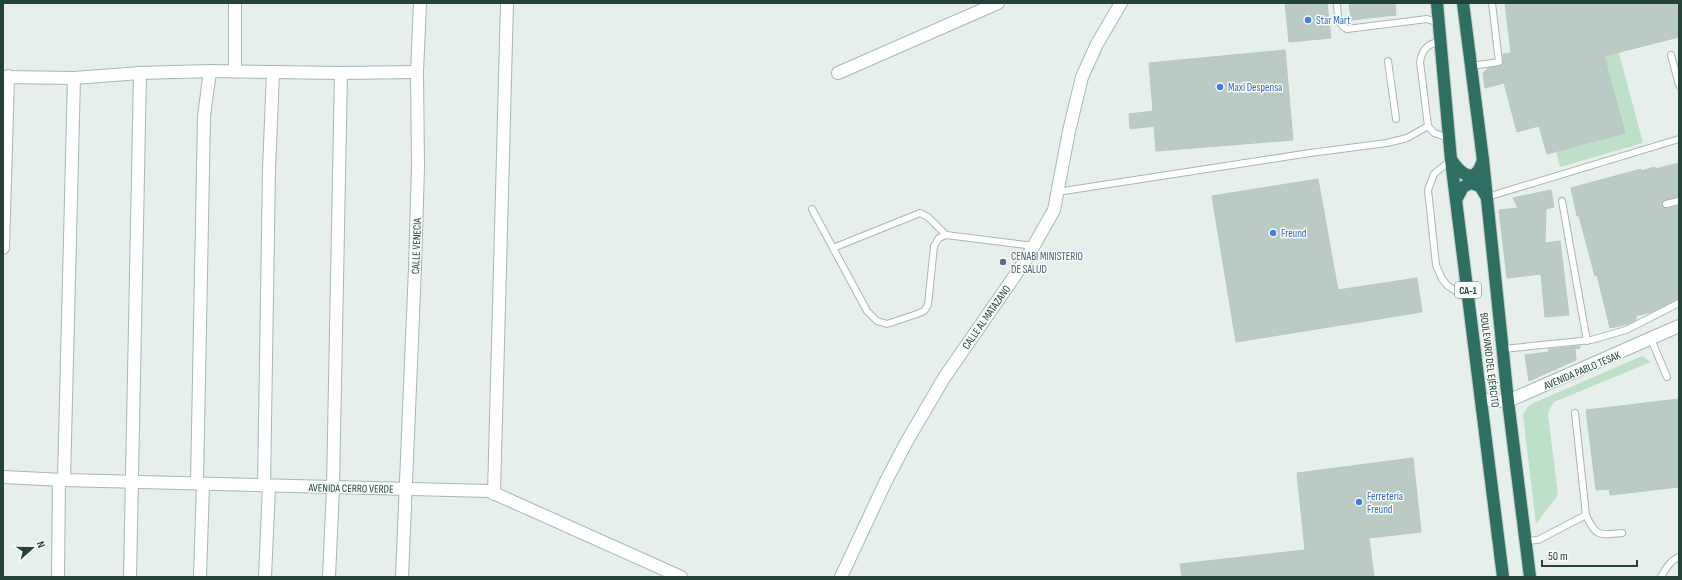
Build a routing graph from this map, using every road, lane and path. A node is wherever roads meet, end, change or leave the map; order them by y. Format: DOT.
graph roads {
  1 [pos="235,3"];
  2 [pos="420,3"];
  3 [pos="506,3"];
  4 [pos="998,3"];
  5 [pos="1121,3"];
  6 [pos="1337,3"];
  7 [pos="1437,3"];
  8 [pos="1463,3"];
  9 [pos="1492,3"];
  10 [pos="1387,16"];
  11 [pos="1365,19"];
  12 [pos="1388,23"];
  13 [pos="1366,26"];
  14 [pos="1439,26"];
  15 [pos="1440,41"];
  16 [pos="1671,55"];
  17 [pos="1388,61"];
  18 [pos="1471,66"];
  19 [pos="210,71"];
  20 [pos="235,71"];
  21 [pos="273,72"];
  22 [pos="417,72"];
  23 [pos="140,73"];
  24 [pos="341,73"];
  25 [pos="838,73"];
  26 [pos="5,76"];
  27 [pos="74,78"];
  28 [pos="1679,85"];
  29 [pos="1396,120"];
  30 [pos="1428,126"];
  31 [pos="1449,138"];
  32 [pos="1679,139"];
  33 [pos="1451,160"];
  34 [pos="1483,160"];
  35 [pos="1057,192"];
  36 [pos="1487,197"];
  37 [pos="1456,200"];
  38 [pos="1562,200"];
  39 [pos="1679,201"];
  40 [pos="1666,204"];
  41 [pos="812,209"];
  42 [pos="946,235"];
  43 [pos="1034,246"];
  44 [pos="3,248"];
  45 [pos="833,248"];
  46 [pos="1469,297"];
  47 [pos="1679,303"];
  48 [pos="1679,326"];
  49 [pos="1651,339"];
  50 [pos="1587,340"];
  51 [pos="1503,349"];
  52 [pos="1667,377"];
  53 [pos="1482,400"];
  54 [pos="1508,402"];
  55 [pos="1575,413"];
  56 [pos="3,477"];
  57 [pos="62,480"];
  58 [pos="132,482"];
  59 [pos="200,484"];
  60 [pos="267,486"];
  61 [pos="333,487"];
  62 [pos="406,489"];
  63 [pos="494,494"];
  64 [pos="1586,515"];
  65 [pos="1622,533"];
  66 [pos="1525,541"];
  67 [pos="1679,557"];
  68 [pos="58,577"];
  69 [pos="130,577"];
  70 [pos="200,577"];
  71 [pos="265,577"];
  72 [pos="330,577"];
  73 [pos="402,577"];
  74 [pos="681,577"];
  75 [pos="841,577"];
  76 [pos="1503,577"];
  77 [pos="1530,577"];
  78 [pos="1662,577"];
  1 -- 20 [label="street"];
  2 -- 22 [label="street, CALLE VENECIA"];
  3 -- 63 [label="street"];
  4 -- 25 [label="street"];
  5 -- 35 [label="street, CALLE AL MATAZANO"];
  6 -- 13 [label="lane"];
  7 -- 14 [label="highway, BOULEVARD DEL EJÉRCITO / CA-1"];
  8 -- 18 [label="highway, BOULEVARD DEL EJÉRCITO / CA-1"];
  9 -- 18 [label="lane"];
  10 -- 12 [label="lane"];
  11 -- 13 [label="lane"];
  12 -- 13 [label="lane"];
  12 -- 14 [label="lane"];
  14 -- 15 [label="highway, BOULEVARD DEL EJÉRCITO / CA-1"];
  15 -- 30 [label="lane"];
  15 -- 31 [label="highway, BOULEVARD DEL EJÉRCITO / CA-1"];
  16 -- 28 [label="lane"];
  17 -- 29 [label="lane"];
  18 -- 34 [label="highway, BOULEVARD DEL EJÉRCITO / CA-1"];
  19 -- 20 [label="street"];
  19 -- 23 [label="street"];
  19 -- 59 [label="street"];
  20 -- 21 [label="street"];
  21 -- 24 [label="street"];
  21 -- 60 [label="street"];
  22 -- 24 [label="street"];
  22 -- 62 [label="street, CALLE VENECIA"];
  23 -- 27 [label="street"];
  23 -- 58 [label="street"];
  24 -- 61 [label="street"];
  26 -- 27 [label="street"];
  26 -- 44 [label="street"];
  27 -- 57 [label="street"];
  30 -- 31 [label="lane"];
  30 -- 35 [label="lane"];
  31 -- 33 [label="highway, BOULEVARD DEL EJÉRCITO / CA-1"];
  32 -- 36 [label="lane"];
  33 -- 34 [label="highway"];
  33 -- 37 [label="highway, BOULEVARD DEL EJÉRCITO / CA-1"];
  33 -- 46 [label="lane"];
  34 -- 36 [label="highway, BOULEVARD DEL EJÉRCITO / CA-1"];
  35 -- 43 [label="street, CALLE AL MATAZANO"];
  36 -- 37 [label="highway"];
  36 -- 51 [label="highway, BOULEVARD DEL EJÉRCITO / CA-1"];
  37 -- 46 [label="highway, BOULEVARD DEL EJÉRCITO / CA-1"];
  38 -- 50 [label="lane"];
  39 -- 40 [label="lane"];
  41 -- 45 [label="lane"];
  42 -- 43 [label="lane"];
  42 -- 45 [label="lane"];
  42 -- 45 [label="lane"];
  43 -- 75 [label="street, CALLE AL MATAZANO"];
  46 -- 53 [label="highway, BOULEVARD DEL EJÉRCITO / CA-1"];
  47 -- 50 [label="lane"];
  48 -- 49 [label="street, AVENIDA PABLO TESAK"];
  49 -- 52 [label="lane"];
  49 -- 54 [label="street, AVENIDA PABLO TESAK"];
  50 -- 51 [label="lane"];
  51 -- 54 [label="highway, BOULEVARD DEL EJÉRCITO / CA-1"];
  53 -- 54 [label="street, AVENIDA PABLO TESAK"];
  53 -- 76 [label="highway, BOULEVARD DEL EJÉRCITO / CA-1"];
  54 -- 66 [label="highway, BOULEVARD DEL EJÉRCITO / CA-1"];
  55 -- 64 [label="lane"];
  56 -- 57 [label="street, AVENIDA CERRO VERDE"];
  57 -- 58 [label="street, AVENIDA CERRO VERDE"];
  57 -- 68 [label="street"];
  58 -- 59 [label="street, AVENIDA CERRO VERDE"];
  58 -- 69 [label="street"];
  59 -- 60 [label="street, AVENIDA CERRO VERDE"];
  59 -- 70 [label="street"];
  60 -- 61 [label="street, AVENIDA CERRO VERDE"];
  60 -- 71 [label="street"];
  61 -- 62 [label="street, AVENIDA CERRO VERDE"];
  61 -- 72 [label="street"];
  62 -- 63 [label="street, AVENIDA CERRO VERDE"];
  62 -- 73 [label="street, CALLE VENECIA"];
  63 -- 74 [label="street, AVENIDA CERRO VERDE"];
  64 -- 65 [label="lane"];
  64 -- 66 [label="lane"];
  66 -- 77 [label="highway, BOULEVARD DEL EJÉRCITO / CA-1"];
  67 -- 78 [label="lane"];
}
